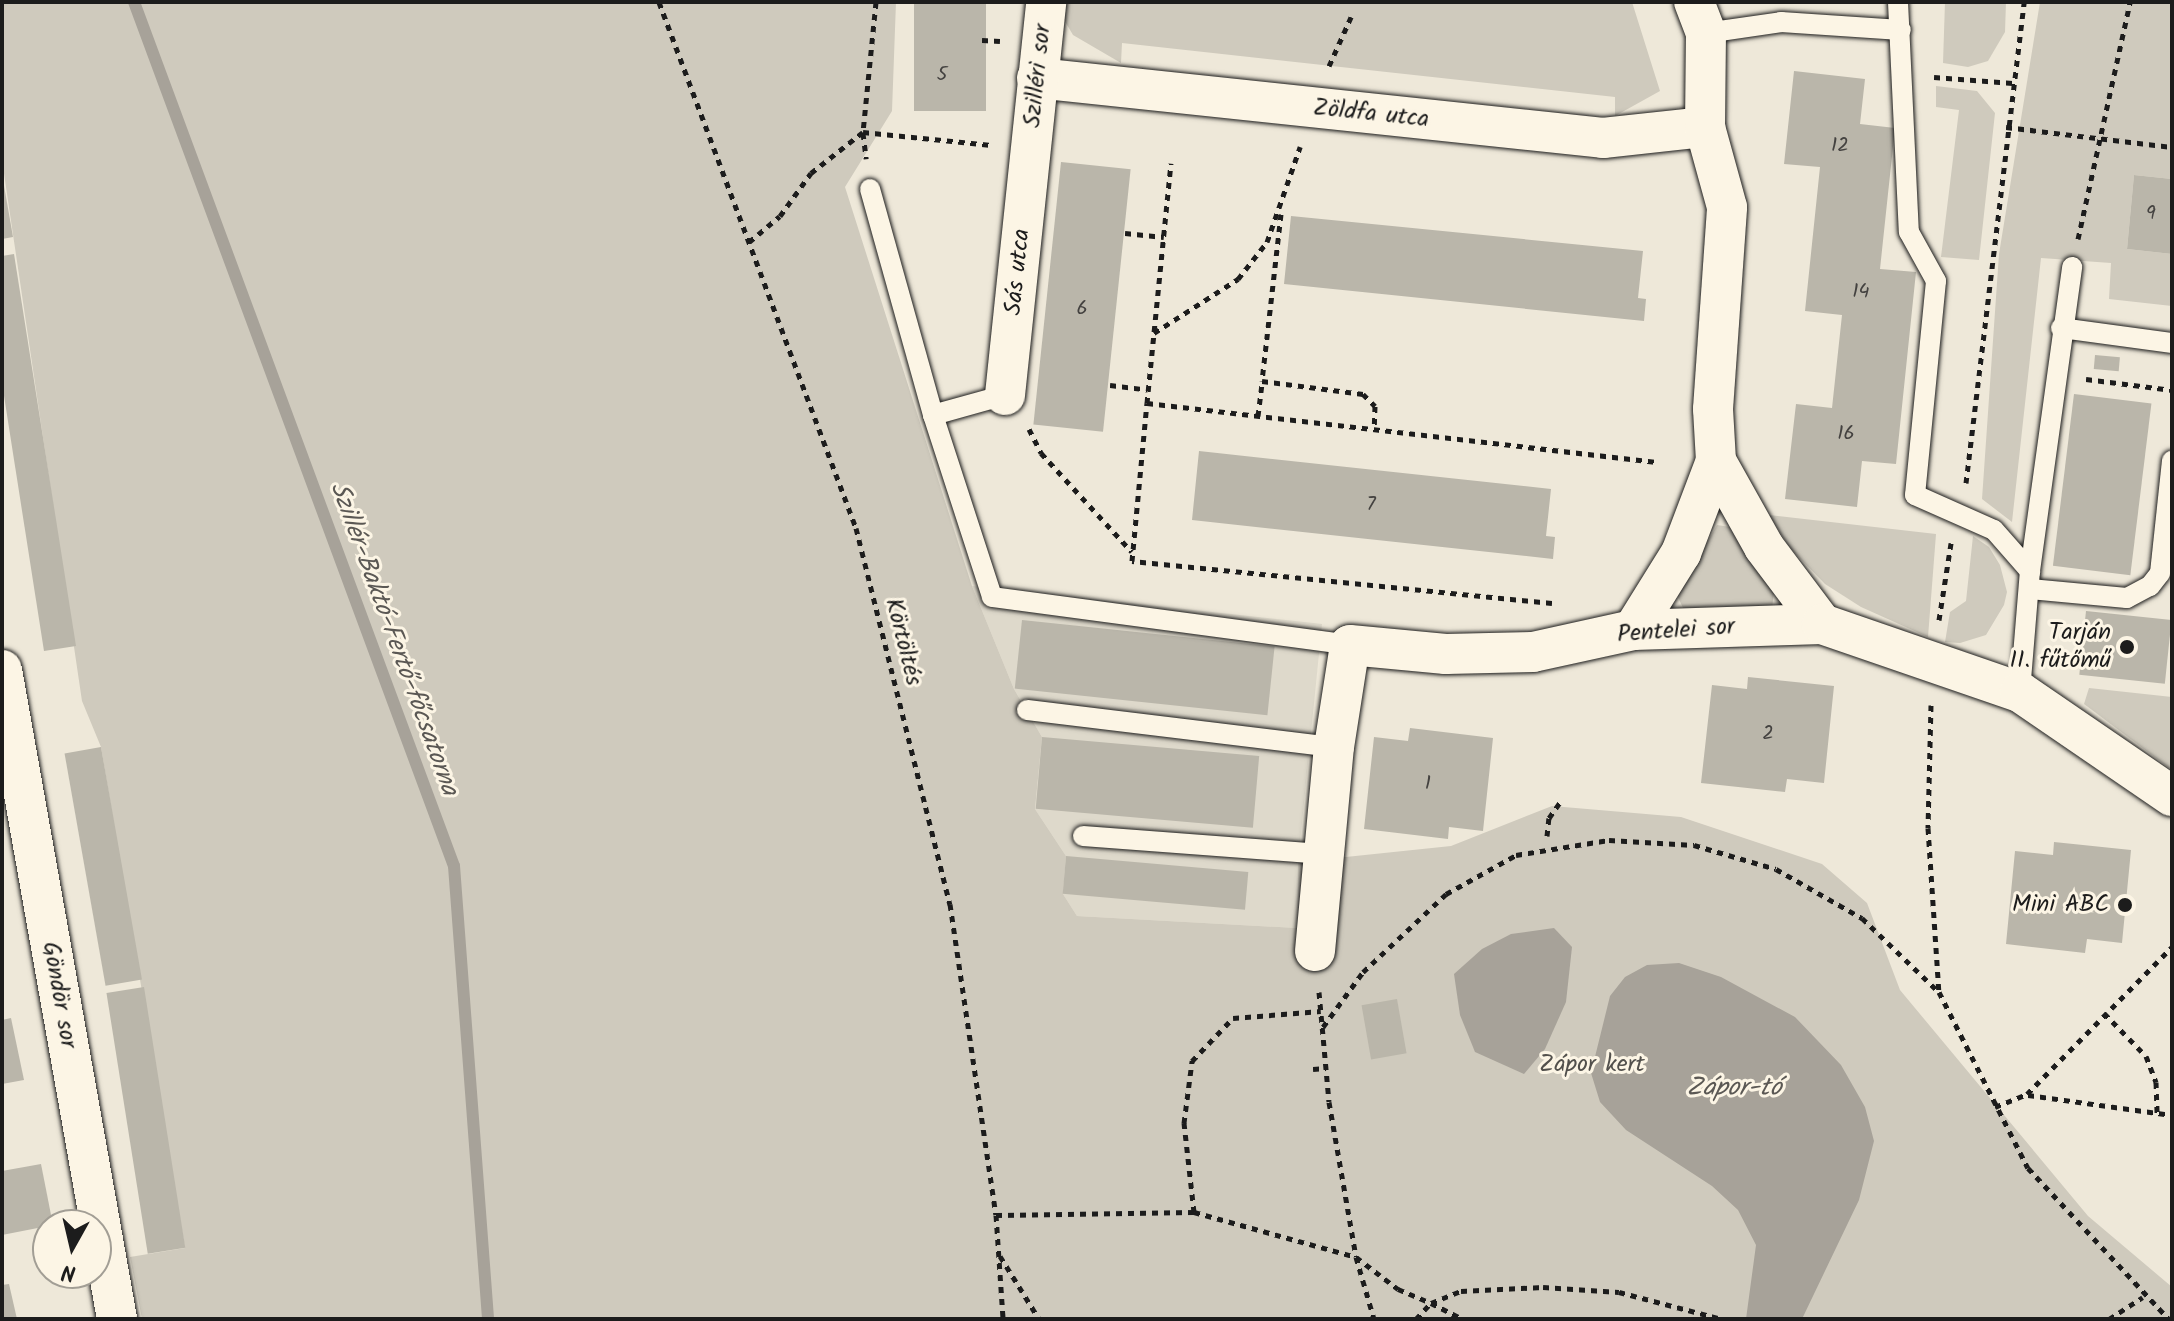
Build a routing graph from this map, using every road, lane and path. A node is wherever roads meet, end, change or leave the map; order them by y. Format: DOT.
graph roads {
  1 [pos="659,2"];
  2 [pos="876,2"];
  3 [pos="1046,2"];
  4 [pos="1898,2"];
  5 [pos="2024,2"];
  6 [pos="2130,2"];
  7 [pos="1351,17"];
  8 [pos="1700,18"];
  9 [pos="1901,30"];
  10 [pos="1903,75"];
  11 [pos="1037,78"];
  12 [pos="2013,83"];
  13 [pos="1311,107"];
  14 [pos="1705,127"];
  15 [pos="2006,127"];
  16 [pos="863,132"];
  17 [pos="2098,138"];
  18 [pos="2172,147"];
  19 [pos="1030,149"];
  20 [pos="1171,163"];
  21 [pos="870,189"];
  22 [pos="1282,205"];
  23 [pos="1125,233"];
  24 [pos="1164,237"];
  25 [pos="749,242"];
  26 [pos="2072,267"];
  27 [pos="2061,328"];
  28 [pos="1154,333"];
  29 [pos="2172,343"];
  30 [pos="2055,376"];
  31 [pos="1262,381"];
  32 [pos="1110,385"];
  33 [pos="1148,390"];
  34 [pos="2172,390"];
  35 [pos="1005,395"];
  36 [pos="1147,403"];
  37 [pos="933,415"];
  38 [pos="1258,416"];
  39 [pos="1374,429"];
  40 [pos="1716,461"];
  41 [pos="2172,461"];
  42 [pos="1657,462"];
  43 [pos="1956,513"];
  44 [pos="1133,553"];
  45 [pos="2030,580"];
  46 [pos="1553,603"];
  47 [pos="1822,624"];
  48 [pos="1633,630"];
  49 [pos="1350,645"];
  50 [pos="1932,662"];
  51 [pos="2,670"];
  52 [pos="2020,692"];
  53 [pos="1027,710"];
  54 [pos="6,714"];
  55 [pos="1334,747"];
  56 [pos="2172,796"];
  57 [pos="1560,802"];
  58 [pos="1083,836"];
  59 [pos="1547,836"];
  60 [pos="1324,854"];
  61 [pos="2172,947"];
  62 [pos="1315,951"];
  63 [pos="1939,992"];
  64 [pos="1321,1011"];
  65 [pos="2104,1013"];
  66 [pos="1323,1027"];
  67 [pos="1326,1068"];
  68 [pos="1313,1069"];
  69 [pos="2027,1094"];
  70 [pos="1995,1107"];
  71 [pos="2157,1113"];
  72 [pos="2172,1115"];
  73 [pos="1194,1212"];
  74 [pos="996,1215"];
  75 [pos="1000,1256"];
  76 [pos="1356,1257"];
  77 [pos="2143,1297"];
  78 [pos="1431,1303"];
  79 [pos="117,1319"];
  80 [pos="1003,1319"];
  81 [pos="1039,1319"];
  82 [pos="1374,1319"];
  83 [pos="1416,1319"];
  84 [pos="1463,1319"];
  85 [pos="1722,1319"];
  86 [pos="2109,1319"];
  87 [pos="2169,1319"];
  1 -- 25 [label="path, Körtöltés"];
  2 -- 16 [label="path"];
  3 -- 11 [label="street, Szilléri sor"];
  4 -- 9 [label="lane"];
  5 -- 12 [label="path"];
  6 -- 17 [label="path"];
  7 -- 13 [label="path"];
  8 -- 9 [label="lane"];
  8 -- 14 [label="street"];
  9 -- 10 [label="lane"];
  10 -- 12 [label="path"];
  10 -- 43 [label="lane"];
  11 -- 13 [label="street, Zöldfa utca"];
  11 -- 19 [label="street, Szilléri sor"];
  12 -- 15 [label="path"];
  13 -- 14 [label="street, Zöldfa utca"];
  13 -- 22 [label="path"];
  14 -- 40 [label="street"];
  15 -- 17 [label="path"];
  15 -- 43 [label="path"];
  16 -- 19 [label="path"];
  16 -- 25 [label="path"];
  17 -- 18 [label="path"];
  17 -- 26 [label="path"];
  19 -- 35 [label="street, Sás utca"];
  20 -- 24 [label="path"];
  21 -- 37 [label="lane"];
  22 -- 28 [label="path"];
  22 -- 31 [label="path"];
  23 -- 24 [label="path"];
  24 -- 28 [label="path"];
  25 -- 74 [label="path, Körtöltés"];
  26 -- 27 [label="lane"];
  27 -- 29 [label="lane"];
  27 -- 30 [label="lane"];
  28 -- 33 [label="path"];
  30 -- 34 [label="path"];
  30 -- 45 [label="lane"];
  31 -- 38 [label="path"];
  31 -- 39 [label="path"];
  32 -- 33 [label="path"];
  33 -- 36 [label="path"];
  35 -- 37 [label="lane"];
  35 -- 44 [label="path"];
  36 -- 38 [label="path"];
  36 -- 44 [label="path"];
  37 -- 49 [label="lane"];
  38 -- 39 [label="path"];
  39 -- 42 [label="path"];
  40 -- 47 [label="street"];
  40 -- 48 [label="street"];
  41 -- 45 [label="lane"];
  43 -- 45 [label="lane"];
  43 -- 50 [label="path"];
  44 -- 46 [label="path"];
  45 -- 52 [label="lane"];
  47 -- 48 [label="street, Pentelei sor"];
  47 -- 50 [label="street, Pentelei sor"];
  48 -- 49 [label="street, Pentelei sor"];
  49 -- 55 [label="street"];
  50 -- 52 [label="street, Pentelei sor"];
  50 -- 63 [label="path"];
  51 -- 54 [label="street, Göndör sor"];
  52 -- 56 [label="street, Pentelei sor"];
  53 -- 55 [label="lane"];
  54 -- 79 [label="street, Göndör sor"];
  55 -- 60 [label="street"];
  57 -- 59 [label="path"];
  58 -- 60 [label="lane"];
  60 -- 62 [label="street"];
  61 -- 65 [label="path"];
  62 -- 64 [label="path"];
  63 -- 66 [label="path"];
  63 -- 70 [label="path"];
  64 -- 66 [label="path"];
  64 -- 73 [label="path"];
  65 -- 69 [label="path"];
  65 -- 71 [label="path"];
  66 -- 67 [label="path"];
  67 -- 68 [label="path"];
  67 -- 76 [label="path"];
  69 -- 70 [label="path"];
  69 -- 71 [label="path"];
  70 -- 77 [label="path"];
  71 -- 72 [label="path"];
  73 -- 74 [label="path"];
  73 -- 76 [label="path"];
  74 -- 75 [label="path, Körtöltés"];
  75 -- 80 [label="path, Körtöltés"];
  75 -- 81 [label="path"];
  76 -- 78 [label="path"];
  76 -- 82 [label="path"];
  77 -- 86 [label="path"];
  77 -- 87 [label="path"];
  78 -- 83 [label="path"];
  78 -- 84 [label="path"];
  78 -- 85 [label="path"];
}
